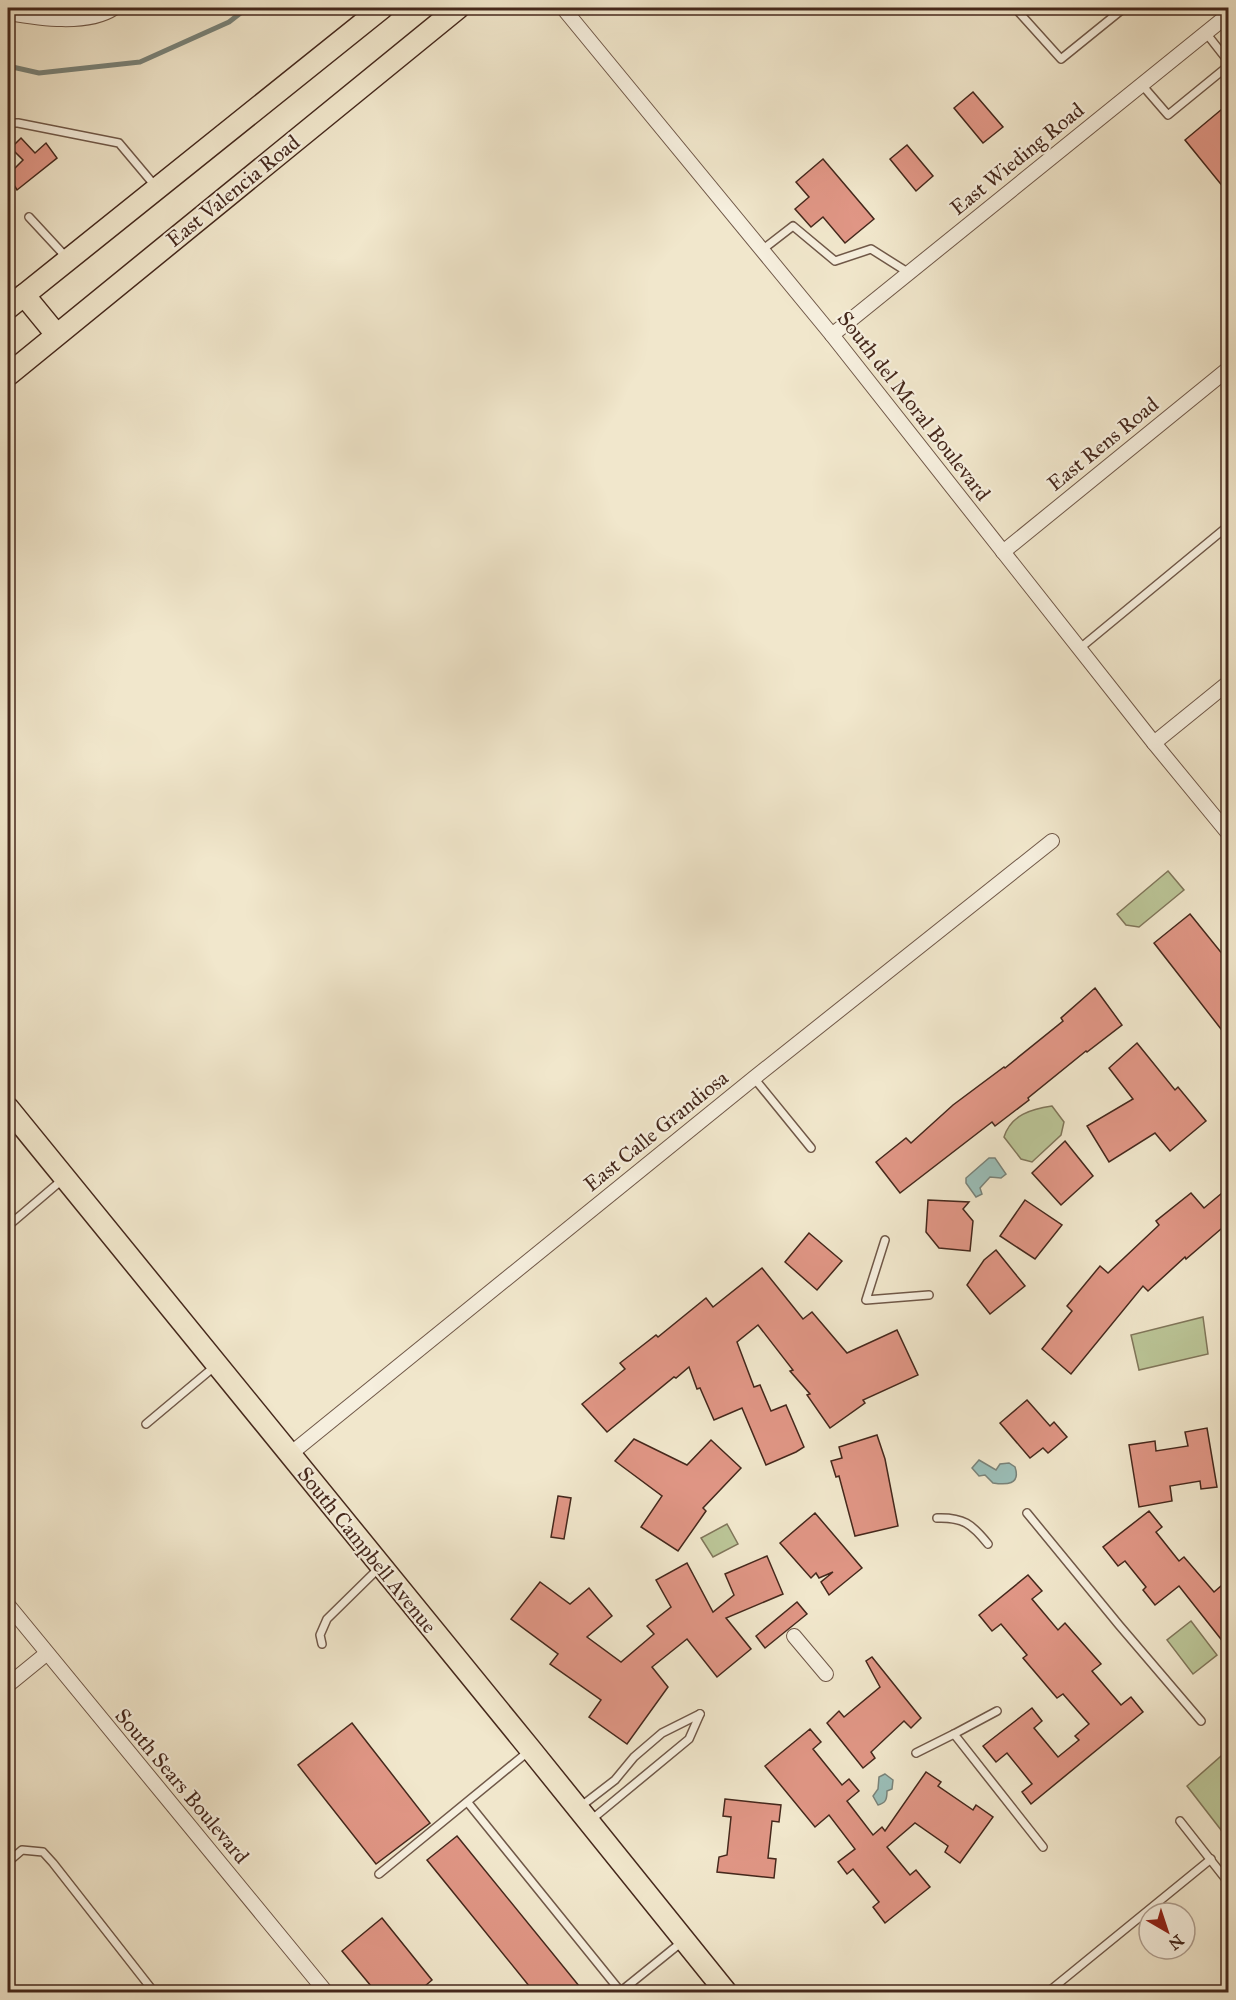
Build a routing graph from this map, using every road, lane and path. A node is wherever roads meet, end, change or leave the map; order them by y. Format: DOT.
graph roads {
  1 [pos="114,8"];
  2 [pos="382,8"];
  3 [pos="458,8"];
  4 [pos="563,8"];
  5 [pos="1015,8"];
  6 [pos="1124,8"];
  7 [pos="8,13"];
  8 [pos="1228,15"];
  9 [pos="1206,33"];
  10 [pos="1228,61"];
  11 [pos="1228,66"];
  12 [pos="1143,85"];
  13 [pos="8,123"];
  14 [pos="156,187"];
  15 [pos="29,217"];
  16 [pos="762,250"];
  17 [pos="68,259"];
  18 [pos="909,273"];
  19 [pos="16,301"];
  20 [pos="56,334"];
  21 [pos="832,335"];
  22 [pos="1228,369"];
  23 [pos="8,375"];
  24 [pos="1228,526"];
  25 [pos="1003,552"];
  26 [pos="1079,649"];
  27 [pos="1228,683"];
  28 [pos="1154,743"];
  29 [pos="1228,833"];
  30 [pos="1052,841"];
  31 [pos="754,1078"];
  32 [pos="8,1108"];
  33 [pos="810,1148"];
  34 [pos="64,1179"];
  35 [pos="8,1226"];
  36 [pos="885,1240"];
  37 [pos="929,1295"];
  38 [pos="216,1365"];
  39 [pos="146,1424"];
  40 [pos="289,1455"];
  41 [pos="1028,1513"];
  42 [pos="937,1518"];
  43 [pos="988,1544"];
  44 [pos="380,1567"];
  45 [pos="8,1605"];
  46 [pos="794,1636"];
  47 [pos="322,1644"];
  48 [pos="46,1654"];
  49 [pos="826,1674"];
  50 [pos="8,1685"];
  51 [pos="997,1711"];
  52 [pos="1201,1721"];
  53 [pos="954,1734"];
  54 [pos="531,1750"];
  55 [pos="916,1753"];
  56 [pos="469,1804"];
  57 [pos="584,1815"];
  58 [pos="1180,1821"];
  59 [pos="1043,1847"];
  60 [pos="1211,1860"];
  61 [pos="8,1862"];
  62 [pos="379,1874"];
  63 [pos="1228,1882"];
  64 [pos="683,1941"];
  65 [pos="631,1984"];
  66 [pos="154,1992"];
  67 [pos="326,1992"];
  68 [pos="620,1992"];
  69 [pos="637,1992"];
  70 [pos="726,1992"];
  71 [pos="1048,1992"];
  1 -- 7 [label="street"];
  2 -- 14 [label="main road"];
  3 -- 20 [label="main road, East Valencia Road"];
  4 -- 16 [label="street, South del Moral Boulevard"];
  5 -- 6 [label="lane"];
  8 -- 9 [label="street, East Wieding Road"];
  9 -- 10 [label="lane"];
  9 -- 12 [label="street, East Wieding Road"];
  11 -- 12 [label="lane"];
  12 -- 18 [label="street, East Wieding Road"];
  13 -- 14 [label="lane"];
  14 -- 17 [label="main road"];
  15 -- 17 [label="lane"];
  16 -- 18 [label="lane"];
  16 -- 21 [label="street, South del Moral Boulevard"];
  17 -- 19 [label="main road"];
  18 -- 21 [label="street, East Wieding Road"];
  19 -- 20 [label="main road"];
  20 -- 23 [label="main road, East Valencia Road"];
  21 -- 25 [label="street, South del Moral Boulevard"];
  22 -- 25 [label="street, East Rens Road"];
  24 -- 26 [label="lane"];
  25 -- 26 [label="street, South del Moral Boulevard"];
  26 -- 28 [label="street, South del Moral Boulevard"];
  27 -- 28 [label="street"];
  28 -- 29 [label="street, South del Moral Boulevard"];
  30 -- 31 [label="street, East Calle Grandiosa"];
  31 -- 33 [label="lane"];
  31 -- 40 [label="street, East Calle Grandiosa"];
  32 -- 34 [label="main road, South Campbell Avenue"];
  34 -- 35 [label="lane"];
  34 -- 38 [label="main road, South Campbell Avenue"];
  36 -- 37 [label="lane"];
  38 -- 39 [label="lane"];
  38 -- 40 [label="main road, South Campbell Avenue"];
  40 -- 44 [label="main road, South Campbell Avenue"];
  41 -- 52 [label="lane"];
  42 -- 43 [label="lane"];
  44 -- 47 [label="lane"];
  44 -- 54 [label="main road, South Campbell Avenue"];
  45 -- 48 [label="street, South Sears Boulevard"];
  46 -- 49 [label="street"];
  48 -- 50 [label="street"];
  48 -- 67 [label="street, South Sears Boulevard"];
  51 -- 53 [label="lane"];
  53 -- 55 [label="lane"];
  53 -- 59 [label="lane"];
  54 -- 57 [label="main road, South Campbell Avenue"];
  54 -- 62 [label="lane"];
  56 -- 68 [label="lane"];
  57 -- 57 [label="lane"];
  57 -- 64 [label="main road, South Campbell Avenue"];
  58 -- 60 [label="lane"];
  60 -- 63 [label="lane"];
  60 -- 71 [label="lane"];
  61 -- 66 [label="lane"];
  64 -- 65 [label="lane"];
  64 -- 70 [label="main road, South Campbell Avenue"];
  65 -- 68 [label="lane"];
  65 -- 69 [label="lane"];
}
